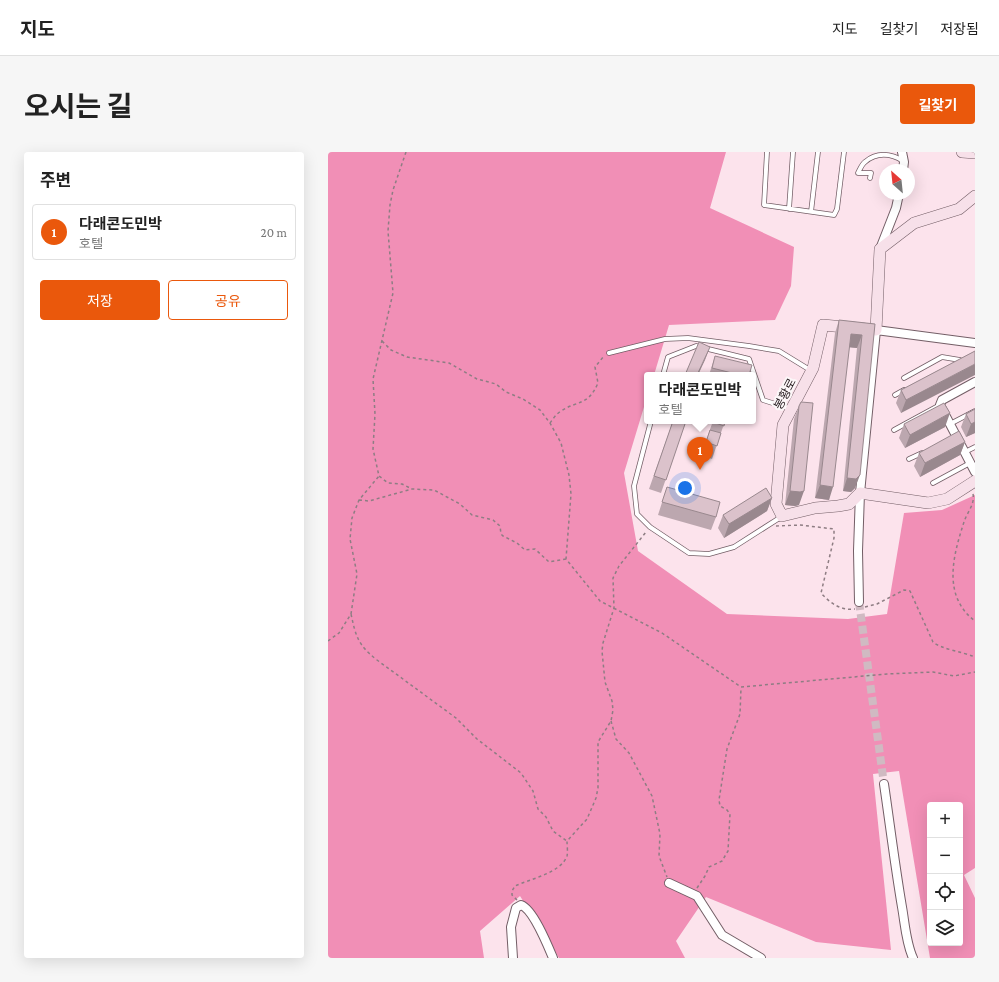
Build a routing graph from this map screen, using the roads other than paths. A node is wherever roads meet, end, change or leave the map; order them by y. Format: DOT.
graph roads {
  1 [pos="767,152"];
  2 [pos="793,152"];
  3 [pos="818,152"];
  4 [pos="844,152"];
  5 [pos="902,152"];
  6 [pos="962,152"];
  7 [pos="975,153"];
  8 [pos="902,164"];
  9 [pos="904,164"];
  10 [pos="870,178"];
  11 [pos="975,196"];
  12 [pos="898,200"];
  13 [pos="789,209"];
  14 [pos="811,212"];
  15 [pos="880,249"];
  16 [pos="876,330"];
  17 [pos="975,343"];
  18 [pos="609,353"];
  19 [pos="954,363"];
  20 [pos="812,371"];
  21 [pos="664,372"];
  22 [pos="753,372"];
  23 [pos="904,378"];
  24 [pos="756,380"];
  25 [pos="975,382"];
  26 [pos="908,388"];
  27 [pos="895,395"];
  28 [pos="940,405"];
  29 [pos="792,409"];
  30 [pos="975,411"];
  31 [pos="650,424"];
  32 [pos="950,424"];
  33 [pos="894,430"];
  34 [pos="975,447"];
  35 [pos="929,449"];
  36 [pos="965,452"];
  37 [pos="909,459"];
  38 [pos="970,463"];
  39 [pos="975,472"];
  40 [pos="933,483"];
  41 [pos="971,483"];
  42 [pos="860,493"];
  43 [pos="782,516"];
  44 [pos="859,602"];
  45 [pos="884,784"];
  46 [pos="669,884"];
  47 [pos="513,958"];
  48 [pos="553,958"];
  49 [pos="761,958"];
  50 [pos="913,958"];
  1 -- 13 [label="lane"];
  2 -- 13 [label="lane"];
  3 -- 14 [label="lane"];
  4 -- 14 [label="lane"];
  5 -- 9 [label="street"];
  6 -- 7 [label="street"];
  8 -- 10 [label="lane"];
  11 -- 15 [label="street"];
  12 -- 15 [label="street"];
  13 -- 14 [label="lane"];
  15 -- 16 [label="street"];
  16 -- 17 [label="street"];
  16 -- 20 [label="street, 봉황로"];
  16 -- 42 [label="street"];
  18 -- 20 [label="lane"];
  19 -- 23 [label="lane"];
  20 -- 29 [label="street, 봉황로"];
  21 -- 22 [label="lane"];
  24 -- 29 [label="lane"];
  25 -- 28 [label="street"];
  26 -- 27 [label="lane"];
  28 -- 32 [label="street"];
  28 -- 33 [label="lane"];
  29 -- 43 [label="street, 봉황로"];
  30 -- 32 [label="lane"];
  31 -- 43 [label="lane"];
  32 -- 36 [label="street"];
  34 -- 36 [label="lane"];
  35 -- 37 [label="lane"];
  36 -- 38 [label="street"];
  38 -- 39 [label="street"];
  38 -- 40 [label="lane"];
  41 -- 42 [label="street"];
  42 -- 43 [label="street"];
  42 -- 44 [label="street"];
  45 -- 50 [label="street"];
  46 -- 49 [label="street"];
  47 -- 48 [label="street"];
}
